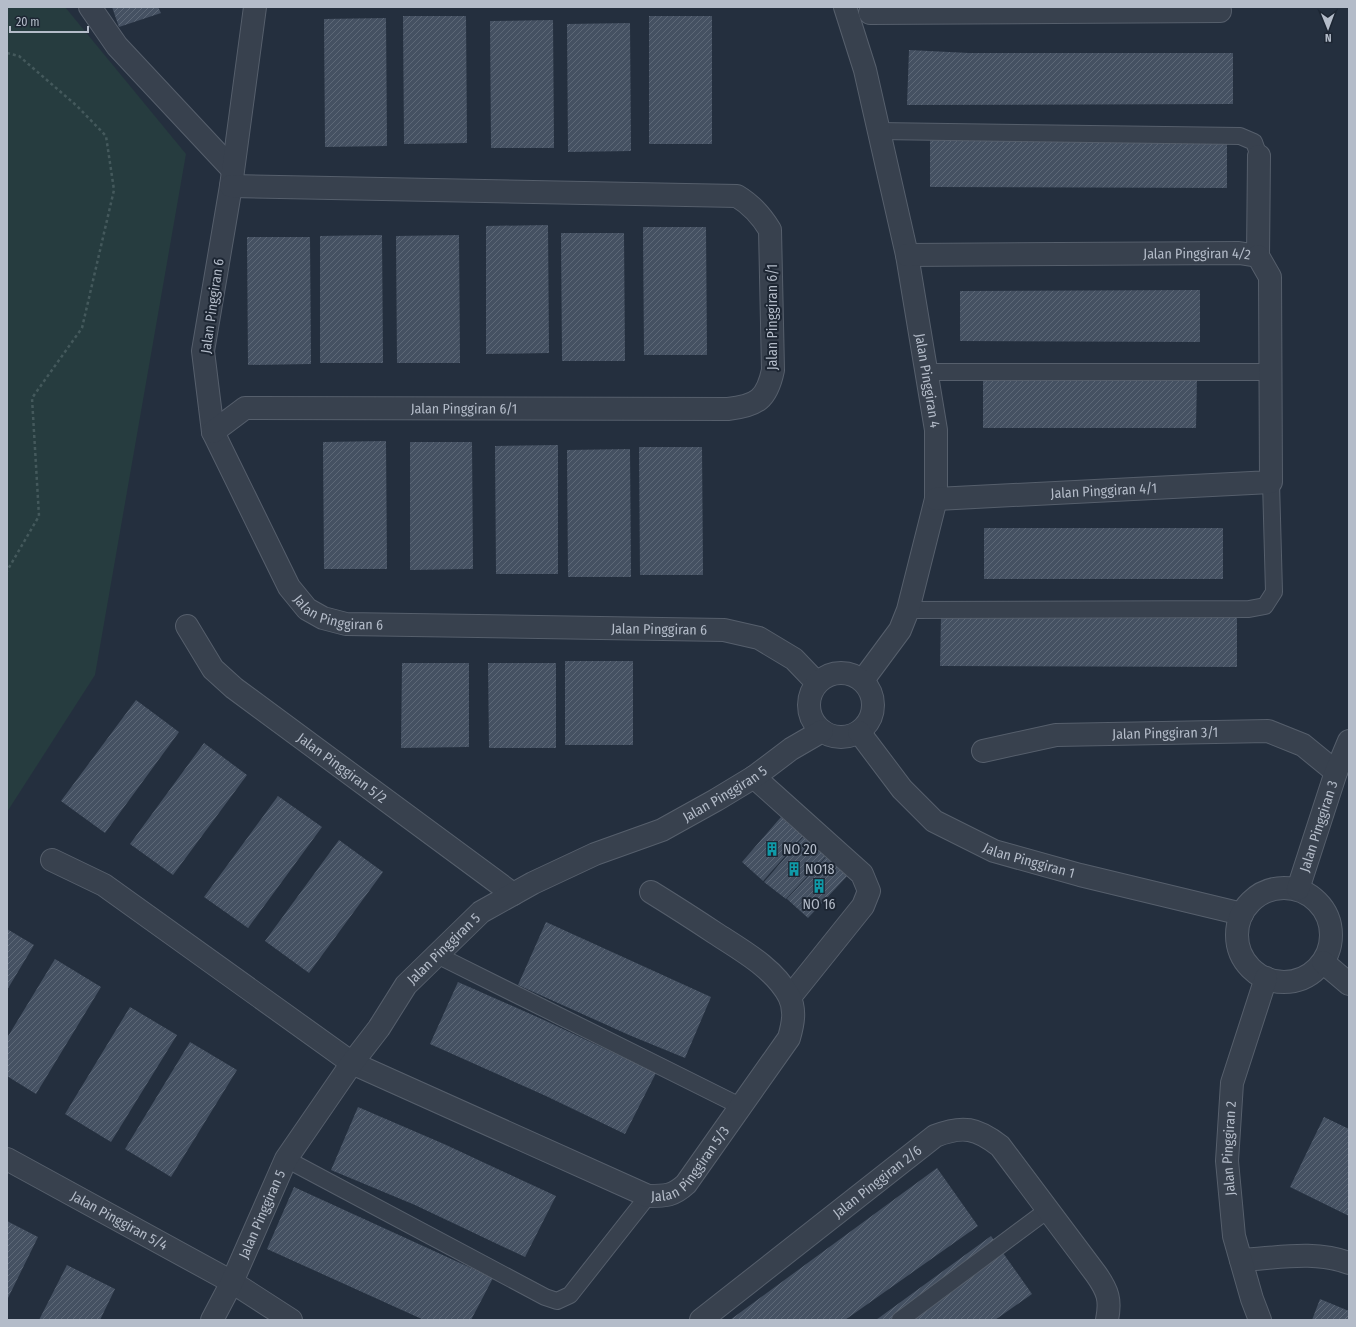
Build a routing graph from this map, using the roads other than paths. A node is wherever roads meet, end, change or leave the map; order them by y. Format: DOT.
graph roads {
  1 [pos="90,7"];
  2 [pos="846,7"];
  3 [pos="254,8"];
  4 [pos="870,10"];
  5 [pos="1220,11"];
  6 [pos="865,70"];
  7 [pos="879,131"];
  8 [pos="1259,156"];
  9 [pos="231,177"];
  10 [pos="907,255"];
  11 [pos="1258,256"];
  12 [pos="927,372"];
  13 [pos="1272,372"];
  14 [pos="213,432"];
  15 [pos="1271,482"];
  16 [pos="936,499"];
  17 [pos="908,610"];
  18 [pos="187,626"];
  19 [pos="863,680"];
  20 [pos="817,683"];
  21 [pos="822,731"];
  22 [pos="859,732"];
  23 [pos="1349,741"];
  24 [pos="983,752"];
  25 [pos="1336,772"];
  26 [pos="754,777"];
  27 [pos="52,860"];
  28 [pos="1298,889"];
  29 [pos="651,892"];
  30 [pos="513,894"];
  31 [pos="1242,914"];
  32 [pos="437,955"];
  33 [pos="1323,962"];
  34 [pos="1266,978"];
  35 [pos="1349,984"];
  36 [pos="790,997"];
  37 [pos="352,1063"];
  38 [pos="740,1106"];
  39 [pos="7,1159"];
  40 [pos="286,1159"];
  41 [pos="648,1196"];
  42 [pos="1049,1209"];
  43 [pos="1241,1260"];
  44 [pos="1349,1263"];
  45 [pos="232,1282"];
  46 [pos="212,1320"];
  47 [pos="291,1320"];
  48 [pos="701,1320"];
  49 [pos="900,1320"];
  50 [pos="1107,1320"];
  51 [pos="1260,1320"];
  1 -- 9 [label="street"];
  2 -- 6 [label="street, Jalan Pinggiran 4"];
  3 -- 9 [label="street, Jalan Pinggiran 6"];
  4 -- 5 [label="street"];
  4 -- 6 [label="street, Jalan Pinggiran 4"];
  6 -- 7 [label="street, Jalan Pinggiran 4"];
  7 -- 8 [label="lane"];
  7 -- 10 [label="street, Jalan Pinggiran 4"];
  8 -- 11 [label="street"];
  9 -- 14 [label="street, Jalan Pinggiran 6"];
  9 -- 14 [label="street, Jalan Pinggiran 6/1"];
  10 -- 11 [label="street, Jalan Pinggiran 4/2"];
  10 -- 12 [label="street, Jalan Pinggiran 4"];
  11 -- 13 [label="street, Jalan Pinggiran 4/2"];
  12 -- 13 [label="lane"];
  12 -- 16 [label="street, Jalan Pinggiran 4"];
  13 -- 15 [label="street, Jalan Pinggiran 4/2"];
  14 -- 20 [label="street, Jalan Pinggiran 6"];
  15 -- 16 [label="street, Jalan Pinggiran 4/1"];
  15 -- 17 [label="lane"];
  16 -- 17 [label="street, Jalan Pinggiran 4"];
  17 -- 19 [label="street, Jalan Pinggiran 4"];
  18 -- 30 [label="street, Jalan Pinggiran 5/2"];
  19 -- 20 [label="street"];
  19 -- 22 [label="street"];
  20 -- 21 [label="street"];
  21 -- 22 [label="street"];
  21 -- 26 [label="street, Jalan Pinggiran 5"];
  22 -- 31 [label="street, Jalan Pinggiran 1"];
  23 -- 25 [label="street, Jalan Pinggiran 3"];
  24 -- 25 [label="street, Jalan Pinggiran 3/1"];
  25 -- 28 [label="street, Jalan Pinggiran 3"];
  26 -- 30 [label="street, Jalan Pinggiran 5"];
  26 -- 36 [label="street"];
  27 -- 37 [label="street"];
  28 -- 31 [label="street"];
  28 -- 33 [label="street"];
  29 -- 36 [label="street, Jalan Pinggiran 5/3"];
  30 -- 32 [label="street, Jalan Pinggiran 5"];
  31 -- 34 [label="street"];
  32 -- 37 [label="street, Jalan Pinggiran 5"];
  32 -- 38 [label="lane"];
  33 -- 34 [label="street"];
  33 -- 35 [label="street"];
  34 -- 43 [label="street, Jalan Pinggiran 2"];
  36 -- 38 [label="street, Jalan Pinggiran 5/3"];
  37 -- 40 [label="street, Jalan Pinggiran 5"];
  37 -- 41 [label="street, Jalan Pinggiran 5/3"];
  38 -- 41 [label="street, Jalan Pinggiran 5/3"];
  39 -- 45 [label="street, Jalan Pinggiran 5/4"];
  40 -- 41 [label="lane"];
  40 -- 45 [label="street, Jalan Pinggiran 5"];
  42 -- 48 [label="street, Jalan Pinggiran 2/6"];
  42 -- 49 [label="lane"];
  42 -- 50 [label="street, Jalan Pinggiran 2/6"];
  43 -- 44 [label="street"];
  43 -- 51 [label="street, Jalan Pinggiran 2"];
  45 -- 46 [label="street, Jalan Pinggiran 5"];
  45 -- 47 [label="street, Jalan Pinggiran 5/4"];
}
